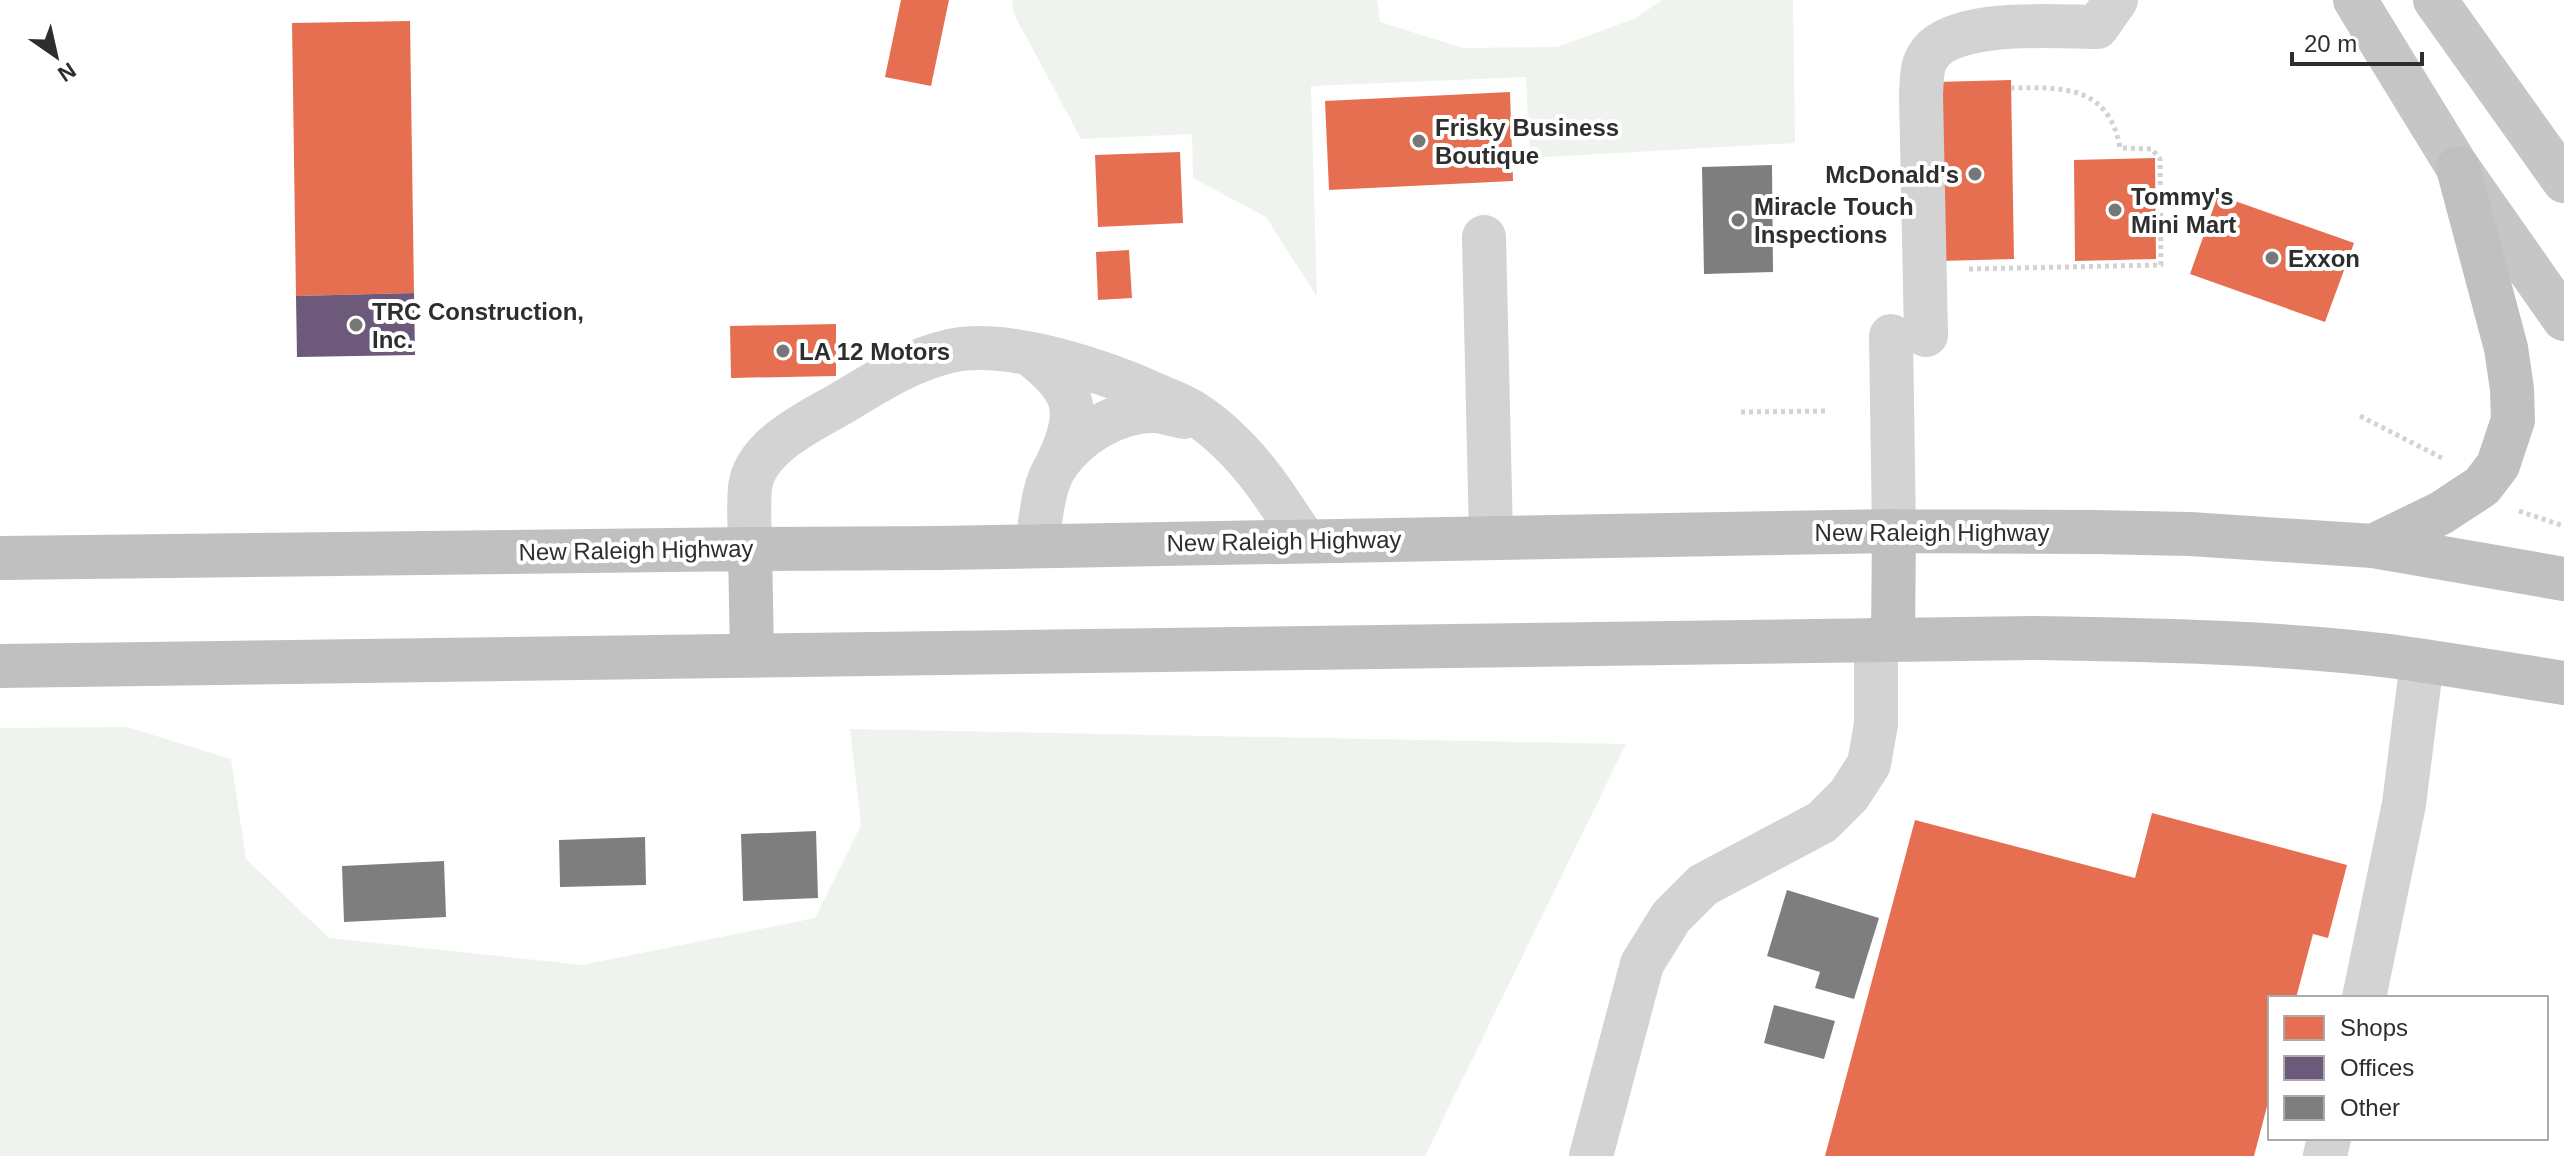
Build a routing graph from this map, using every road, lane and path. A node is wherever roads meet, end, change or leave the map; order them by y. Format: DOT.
graph roads {
  1 [pos="2355,0"];
  2 [pos="2435,0"];
  3 [pos="2106,14"];
  4 [pos="2011,88"];
  5 [pos="2458,168"];
  6 [pos="2564,181"];
  7 [pos="1484,237"];
  8 [pos="1924,270"];
  9 [pos="2564,319"];
  10 [pos="1031,355"];
  11 [pos="1829,411"];
  12 [pos="1741,412"];
  13 [pos="2360,416"];
  14 [pos="1231,443"];
  15 [pos="2450,463"];
  16 [pos="1057,464"];
  17 [pos="2514,509"];
  18 [pos="2564,526"];
  19 [pos="1894,531"];
  20 [pos="1491,537"];
  21 [pos="1305,541"];
  22 [pos="1037,546"];
  23 [pos="2373,546"];
  24 [pos="750,549"];
  25 [pos="0,558"];
  26 [pos="2564,579"];
  27 [pos="1884,639"];
  28 [pos="752,655"];
  29 [pos="2422,661"];
  30 [pos="0,666"];
  31 [pos="2564,683"];
  32 [pos="2364,996"];
  33 [pos="1591,1156"];
  1 -- 5 [label="main road"];
  2 -- 6 [label="main road"];
  3 -- 8 [label="lane"];
  4 -- 8 [label="path"];
  5 -- 9 [label="main road"];
  5 -- 23 [label="highway"];
  7 -- 20 [label="lane"];
  8 -- 19 [label="lane"];
  10 -- 14 [label="lane"];
  10 -- 16 [label="lane"];
  10 -- 24 [label="lane"];
  11 -- 12 [label="path"];
  13 -- 15 [label="path"];
  14 -- 16 [label="lane"];
  14 -- 21 [label="lane"];
  16 -- 22 [label="lane"];
  17 -- 18 [label="path"];
  19 -- 20 [label="highway, New Raleigh Highway"];
  19 -- 23 [label="highway, New Raleigh Highway"];
  19 -- 27 [label="highway"];
  20 -- 21 [label="highway, New Raleigh Highway"];
  21 -- 22 [label="highway, New Raleigh Highway"];
  22 -- 24 [label="highway, New Raleigh Highway"];
  23 -- 26 [label="highway, New Raleigh Highway"];
  24 -- 25 [label="highway, New Raleigh Highway"];
  24 -- 28 [label="highway"];
  27 -- 28 [label="highway"];
  27 -- 29 [label="highway"];
  27 -- 33 [label="lane"];
  28 -- 30 [label="highway"];
  29 -- 31 [label="highway"];
  29 -- 32 [label="lane"];
}
